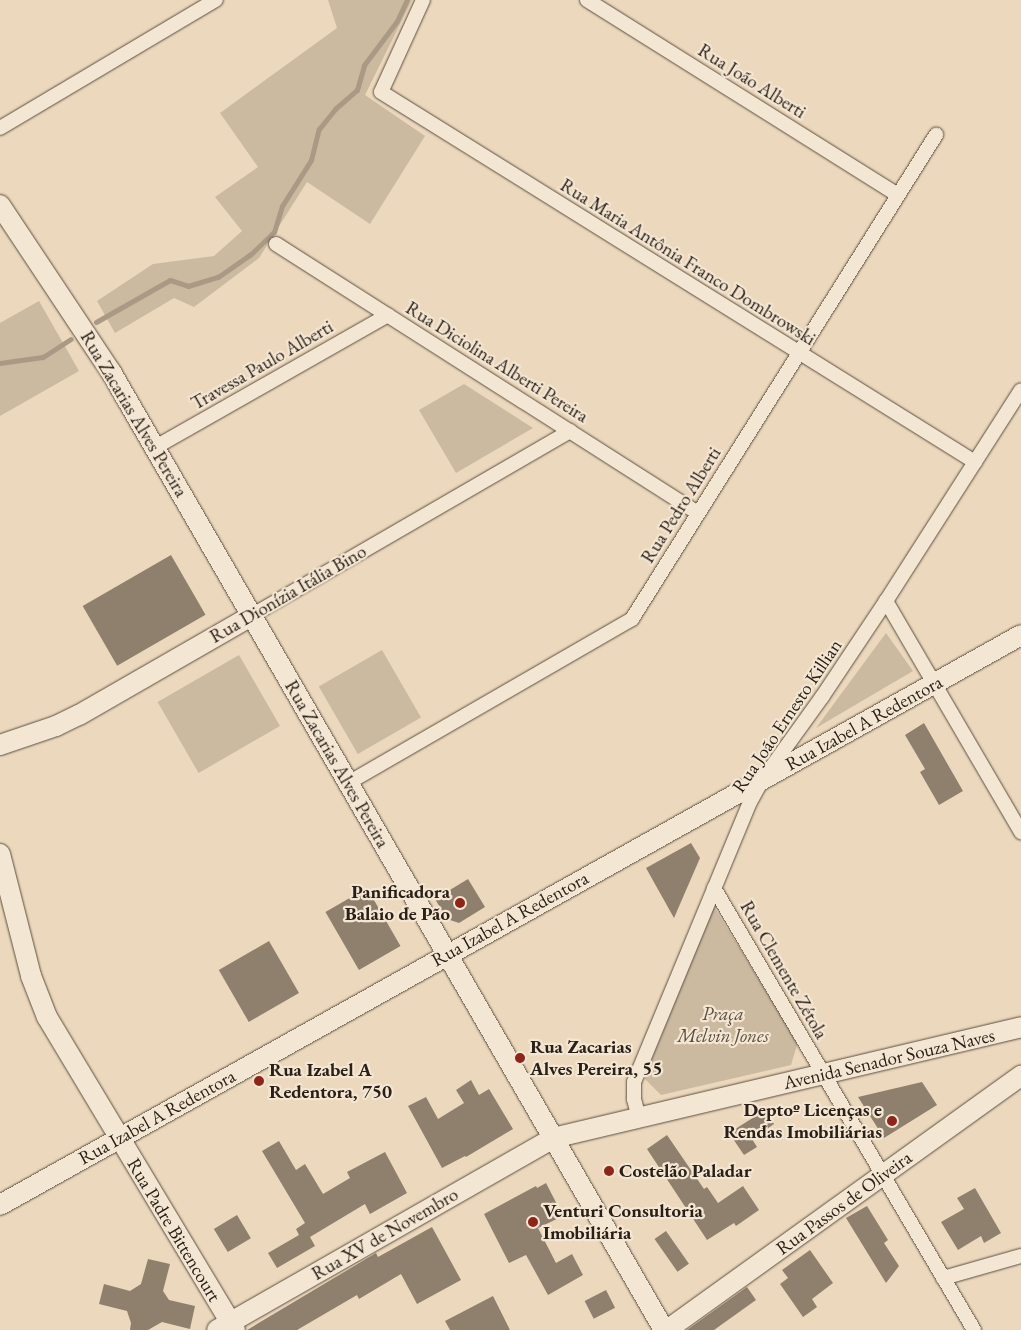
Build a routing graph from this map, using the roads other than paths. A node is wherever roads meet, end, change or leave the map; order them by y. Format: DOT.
graph roads {
  1 [pos="216,0"];
  2 [pos="423,0"];
  3 [pos="587,0"];
  4 [pos="0,128"];
  5 [pos="936,134"];
  6 [pos="898,194"];
  7 [pos="0,205"];
  8 [pos="276,244"];
  9 [pos="388,315"];
  10 [pos="799,353"];
  11 [pos="1021,390"];
  12 [pos="570,431"];
  13 [pos="154,448"];
  14 [pos="975,462"];
  15 [pos="698,512"];
  16 [pos="886,601"];
  17 [pos="251,616"];
  18 [pos="1021,635"];
  19 [pos="934,683"];
  20 [pos="0,745"];
  21 [pos="763,779"];
  22 [pos="348,783"];
  23 [pos="1021,832"];
  24 [pos="0,854"];
  25 [pos="3,886"];
  26 [pos="714,888"];
  27 [pos="447,954"];
  28 [pos="1021,1027"];
  29 [pos="823,1074"];
  30 [pos="1021,1076"];
  31 [pos="639,1118"];
  32 [pos="119,1138"];
  33 [pos="553,1138"];
  34 [pos="883,1175"];
  35 [pos="0,1205"];
  36 [pos="1021,1256"];
  37 [pos="943,1278"];
  38 [pos="227,1328"];
  39 [pos="665,1330"];
  40 [pos="974,1330"];
  1 -- 4 [label="street"];
  2 -- 10 [label="street, Rua Maria Antônia Franco Dombrowski"];
  3 -- 6 [label="street, Rua João Alberti"];
  5 -- 6 [label="street, Rua Pedro Alberti"];
  6 -- 10 [label="street, Rua Pedro Alberti"];
  7 -- 13 [label="main road, Rua Zacarias Alves Pereira"];
  8 -- 9 [label="street, Rua Diciolina Alberti Pereira"];
  9 -- 12 [label="street, Rua Diciolina Alberti Pereira"];
  9 -- 13 [label="street, Travessa Paulo Alberti"];
  10 -- 14 [label="street, Rua Maria Antônia Franco Dombrowski"];
  10 -- 15 [label="street, Rua Pedro Alberti"];
  11 -- 14 [label="street, Rua João Ernesto Killian"];
  12 -- 15 [label="street, Rua Diciolina Alberti Pereira"];
  12 -- 17 [label="street, Rua Dionízia Itália Bino"];
  13 -- 17 [label="main road, Rua Zacarias Alves Pereira"];
  14 -- 16 [label="street, Rua João Ernesto Killian"];
  15 -- 22 [label="street, Rua Pedro Alberti"];
  16 -- 19 [label="street"];
  16 -- 21 [label="street, Rua João Ernesto Killian"];
  17 -- 20 [label="main road, Rua Dionízia Itália Bino"];
  17 -- 22 [label="main road, Rua Zacarias Alves Pereira"];
  18 -- 19 [label="main road, Rua Izabel A Redentora"];
  19 -- 21 [label="main road, Rua Izabel A Redentora"];
  19 -- 23 [label="street"];
  21 -- 26 [label="street, Rua João Ernesto Killian"];
  21 -- 27 [label="main road, Rua Izabel A Redentora"];
  22 -- 27 [label="main road, Rua Zacarias Alves Pereira"];
  24 -- 25 [label="main road, Rua Padre Bittencourt"];
  25 -- 32 [label="main road, Rua Padre Bittencourt"];
  26 -- 29 [label="street, Rua Clemente Zétola"];
  26 -- 31 [label="street, Rua João Ernesto Killian"];
  27 -- 32 [label="main road, Rua Izabel A Redentora"];
  27 -- 33 [label="main road, Rua Zacarias Alves Pereira"];
  28 -- 29 [label="main road, Avenida Senador Souza Naves"];
  29 -- 31 [label="main road, Avenida Senador Souza Naves"];
  29 -- 34 [label="street, Rua Clemente Zétola"];
  30 -- 34 [label="main road, Rua Passos de Oliveira"];
  31 -- 33 [label="main road, Avenida Senador Souza Naves"];
  32 -- 35 [label="main road, Rua Izabel A Redentora"];
  32 -- 38 [label="main road, Rua Padre Bittencourt"];
  33 -- 38 [label="main road, Rua XV de Novembro"];
  33 -- 39 [label="main road, Rua Zacarias Alves Pereira"];
  34 -- 37 [label="street, Rua Clemente Zétola"];
  34 -- 39 [label="main road, Rua Passos de Oliveira"];
  36 -- 37 [label="street"];
  37 -- 40 [label="street, Rua Clemente Zétola"];
}
